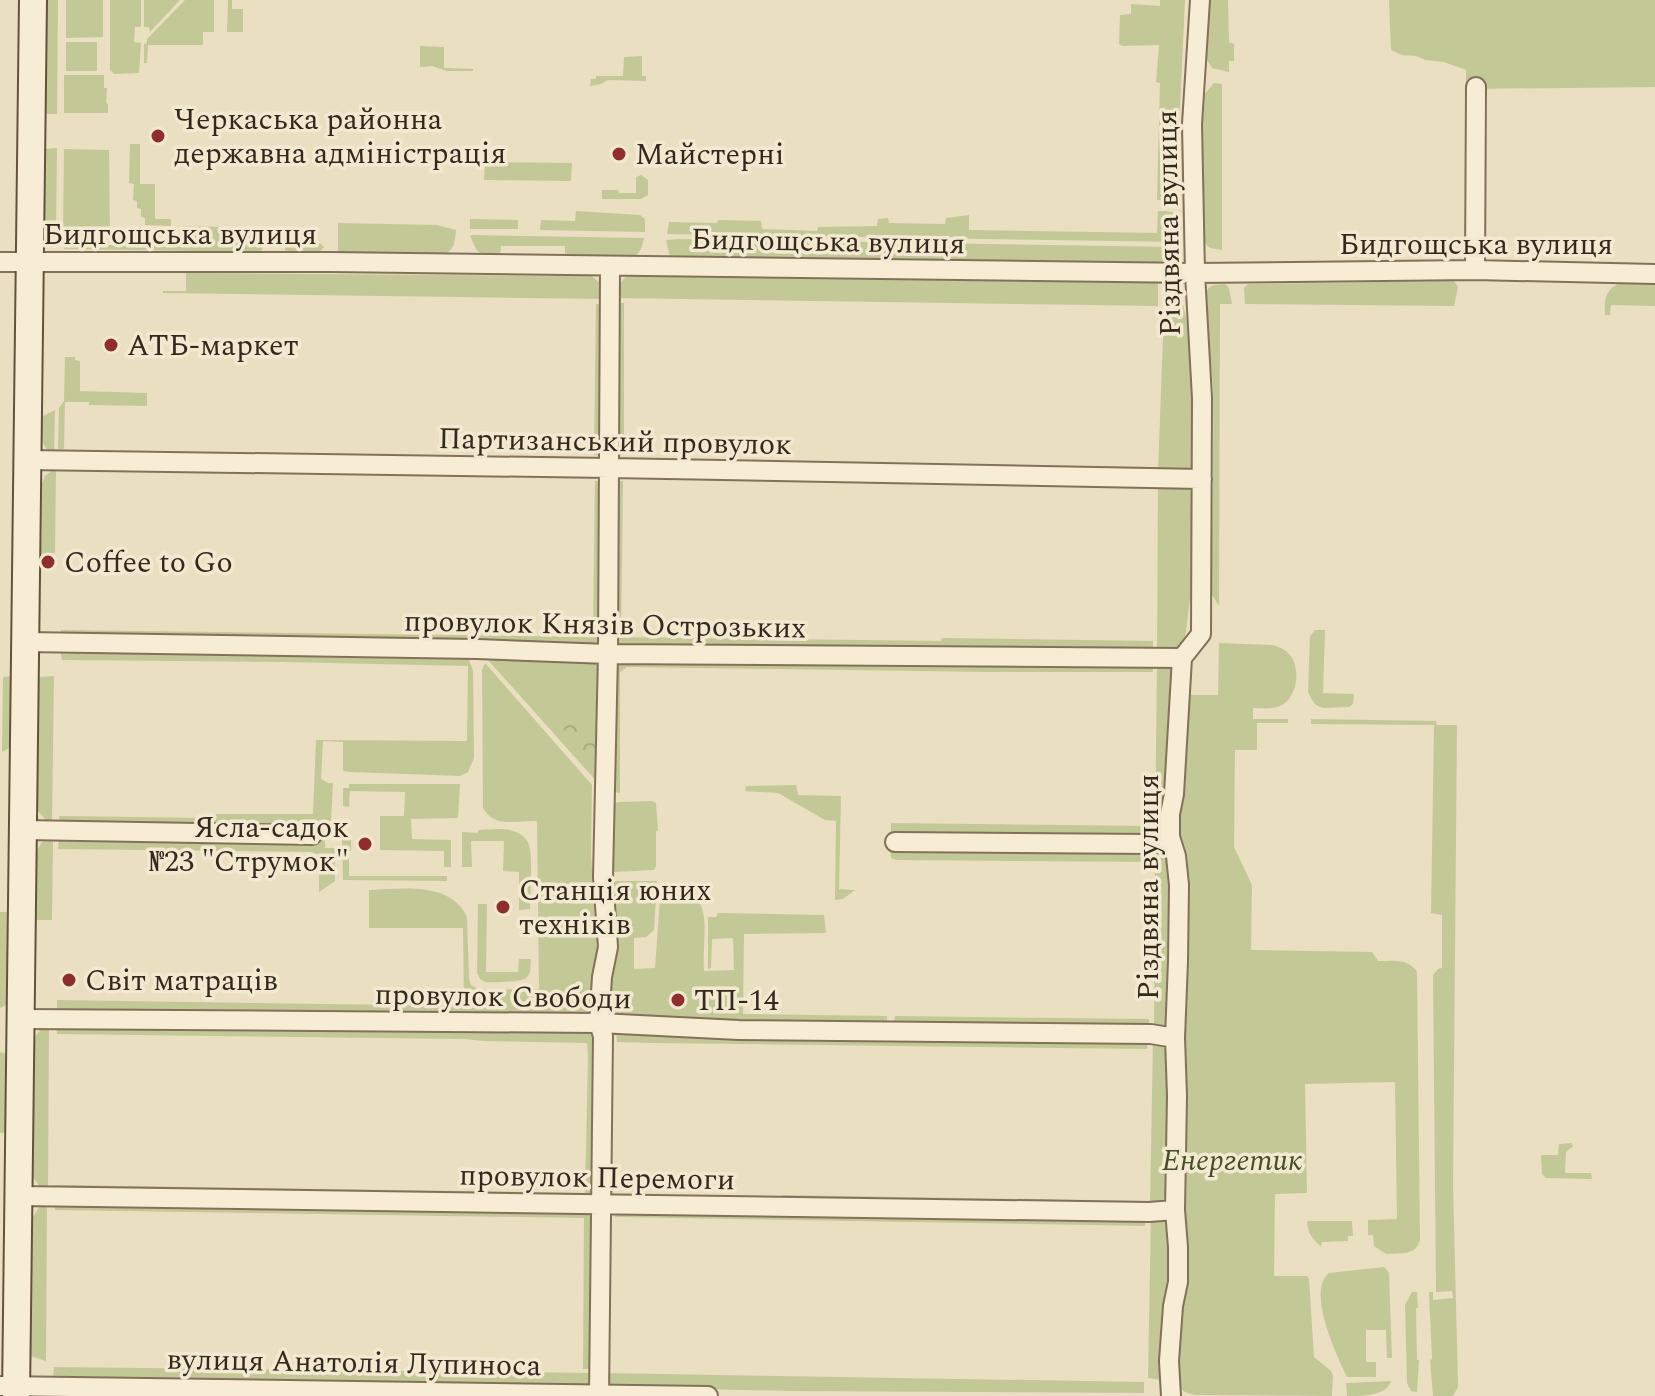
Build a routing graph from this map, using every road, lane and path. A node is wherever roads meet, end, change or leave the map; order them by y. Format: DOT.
graph roads {
  1 [pos="33,0"];
  2 [pos="1200,0"];
  3 [pos="1476,87"];
  4 [pos="0,262"];
  5 [pos="31,262"];
  6 [pos="610,267"];
  7 [pos="1475,270"];
  8 [pos="1195,273"];
  9 [pos="1655,274"];
  10 [pos="27,460"];
  11 [pos="610,468"];
  12 [pos="1202,479"];
  13 [pos="26,642"];
  14 [pos="608,654"];
  15 [pos="1182,658"];
  16 [pos="24,830"];
  17 [pos="312,835"];
  18 [pos="1170,837"];
  19 [pos="895,842"];
  20 [pos="22,1019"];
  21 [pos="599,1023"];
  22 [pos="1175,1038"];
  23 [pos="19,1196"];
  24 [pos="600,1205"];
  25 [pos="1175,1210"];
  26 [pos="11,1389"];
  27 [pos="244,1392"];
  28 [pos="418,1393"];
  29 [pos="599,1395"];
  30 [pos="708,1396"];
  31 [pos="1171,1396"];
  1 -- 5 [label="main road"];
  2 -- 8 [label="street, Різдвяна вулиця"];
  3 -- 7 [label="street"];
  4 -- 5 [label="street, Бидгощська вулиця"];
  5 -- 6 [label="street, Бидгощська вулиця"];
  5 -- 10 [label="main road"];
  6 -- 8 [label="street, Бидгощська вулиця"];
  6 -- 11 [label="street"];
  7 -- 8 [label="street, Бидгощська вулиця"];
  7 -- 9 [label="street, Бидгощська вулиця"];
  8 -- 12 [label="street, Різдвяна вулиця"];
  10 -- 11 [label="street, Партизанський провулок"];
  10 -- 13 [label="main road"];
  11 -- 12 [label="street, Партизанський провулок"];
  11 -- 14 [label="street"];
  12 -- 15 [label="street, Різдвяна вулиця"];
  13 -- 14 [label="street, провулок Князів Острозьких"];
  13 -- 16 [label="main road"];
  14 -- 15 [label="street, провулок Князів Острозьких"];
  14 -- 21 [label="street"];
  15 -- 18 [label="street, Різдвяна вулиця"];
  16 -- 17 [label="street"];
  16 -- 20 [label="main road"];
  18 -- 19 [label="street"];
  18 -- 22 [label="street, Різдвяна вулиця"];
  20 -- 21 [label="street, провулок Свободи"];
  20 -- 23 [label="main road"];
  21 -- 22 [label="street, провулок Свободи"];
  21 -- 24 [label="street"];
  22 -- 25 [label="street, Різдвяна вулиця"];
  23 -- 24 [label="street, провулок Перемоги"];
  23 -- 26 [label="main road"];
  24 -- 25 [label="street, провулок Перемоги"];
  24 -- 29 [label="street"];
  25 -- 31 [label="street, Різдвяна вулиця"];
  26 -- 27 [label="street, вулиця Анатолія Лупиноса"];
  27 -- 28 [label="street, вулиця Анатолія Лупиноса"];
  28 -- 29 [label="street, вулиця Анатолія Лупиноса"];
  29 -- 30 [label="street, вулиця Анатолія Лупиноса"];
}
